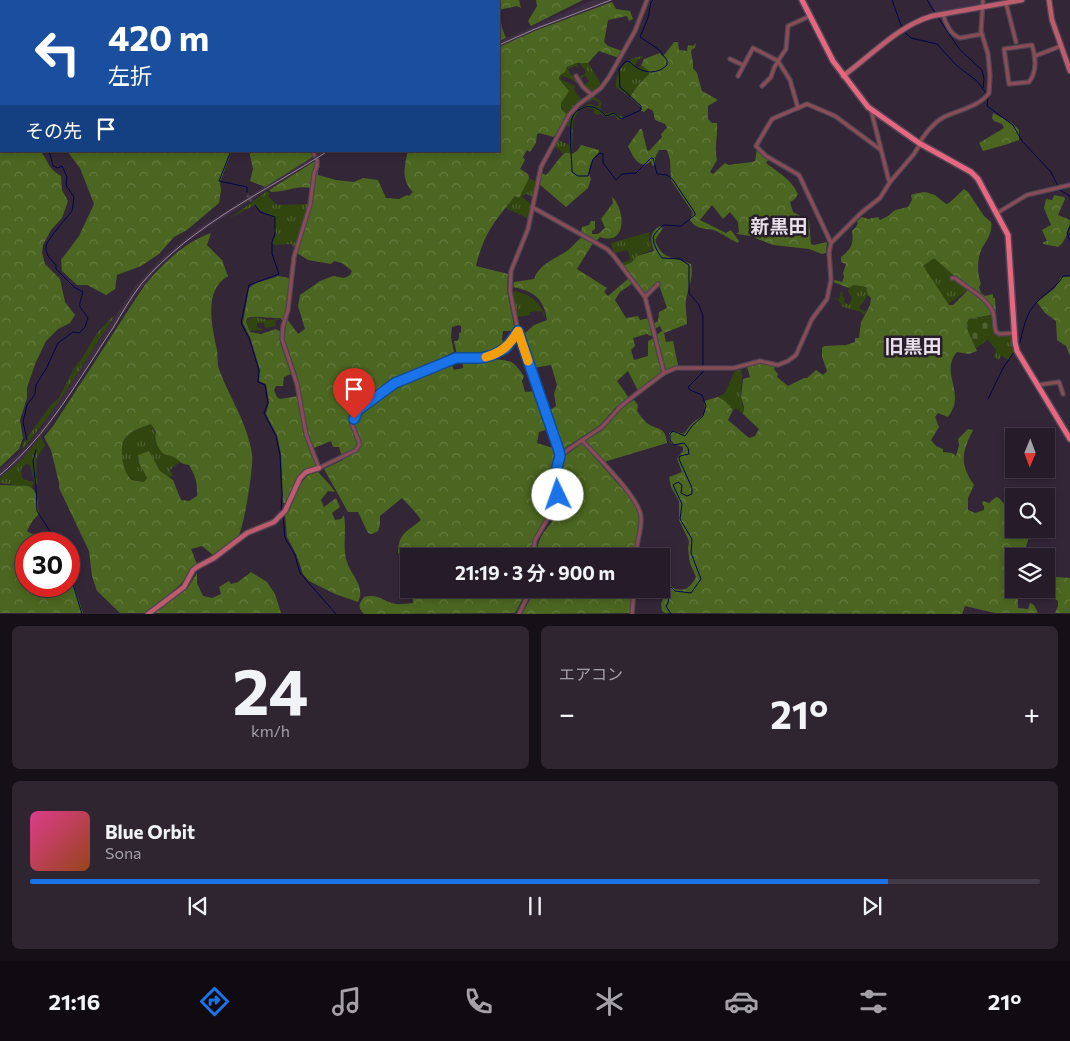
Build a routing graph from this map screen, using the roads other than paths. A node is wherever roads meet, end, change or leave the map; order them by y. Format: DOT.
graph roads {
  1 [pos="647,0"];
  2 [pos="802,0"];
  3 [pos="983,0"];
  4 [pos="1022,0"];
  5 [pos="1049,0"];
  6 [pos="1006,3"];
  7 [pos="982,8"];
  8 [pos="943,14"];
  9 [pos="810,16"];
  10 [pos="982,34"];
  11 [pos="1016,42"];
  12 [pos="1061,46"];
  13 [pos="1035,56"];
  14 [pos="730,59"];
  15 [pos="778,61"];
  16 [pos="743,65"];
  17 [pos="1070,71"];
  18 [pos="576,76"];
  19 [pos="738,76"];
  20 [pos="844,76"];
  21 [pos="762,86"];
  22 [pos="592,95"];
  23 [pos="798,108"];
  24 [pos="870,109"];
  25 [pos="920,143"];
  26 [pos="881,150"];
  27 [pos="315,155"];
  28 [pos="890,182"];
  29 [pos="1070,185"];
  30 [pos="532,207"];
  31 [pos="997,213"];
  32 [pos="831,243"];
  33 [pos="952,278"];
  34 [pos="658,284"];
  35 [pos="644,297"];
  36 [pos="518,331"];
  37 [pos="1014,333"];
  38 [pos="664,373"];
  39 [pos="1037,385"];
  40 [pos="1063,394"];
  41 [pos="1070,439"];
  42 [pos="582,440"];
  43 [pos="560,456"];
  44 [pos="319,468"];
  45 [pos="534,548"];
  46 [pos="637,548"];
  47 [pos="527,598"];
  48 [pos="633,598"];
  49 [pos="148,614"];
  50 [pos="519,614"];
  51 [pos="632,614"];
  1 -- 22 [label="street"];
  2 -- 9 [label="main road"];
  3 -- 7 [label="street"];
  4 -- 6 [label="street"];
  5 -- 12 [label="street"];
  6 -- 7 [label="street"];
  6 -- 11 [label="street"];
  7 -- 8 [label="street"];
  7 -- 10 [label="street"];
  8 -- 10 [label="street"];
  8 -- 20 [label="street"];
  9 -- 15 [label="street"];
  9 -- 20 [label="main road"];
  10 -- 25 [label="street"];
  12 -- 13 [label="street"];
  12 -- 17 [label="street"];
  13 -- 13 [label="street"];
  14 -- 16 [label="street"];
  15 -- 16 [label="street"];
  15 -- 21 [label="street"];
  15 -- 23 [label="street"];
  16 -- 19 [label="street"];
  18 -- 22 [label="street"];
  20 -- 24 [label="main road"];
  22 -- 30 [label="street"];
  23 -- 26 [label="street"];
  23 -- 32 [label="street"];
  24 -- 25 [label="main road"];
  24 -- 26 [label="street"];
  25 -- 28 [label="street"];
  25 -- 31 [label="main road"];
  26 -- 28 [label="street"];
  27 -- 44 [label="street"];
  28 -- 32 [label="street"];
  29 -- 31 [label="street"];
  30 -- 35 [label="street"];
  30 -- 36 [label="street"];
  31 -- 37 [label="main road"];
  32 -- 38 [label="street"];
  33 -- 37 [label="street"];
  34 -- 35 [label="street"];
  35 -- 38 [label="street"];
  36 -- 43 [label="street"];
  36 -- 44 [label="street"];
  37 -- 39 [label="main road"];
  38 -- 42 [label="street"];
  39 -- 40 [label="street"];
  39 -- 41 [label="main road"];
  42 -- 43 [label="street"];
  42 -- 46 [label="street"];
  43 -- 45 [label="street"];
  44 -- 49 [label="street"];
  47 -- 50 [label="street"];
  48 -- 51 [label="street"];
}
